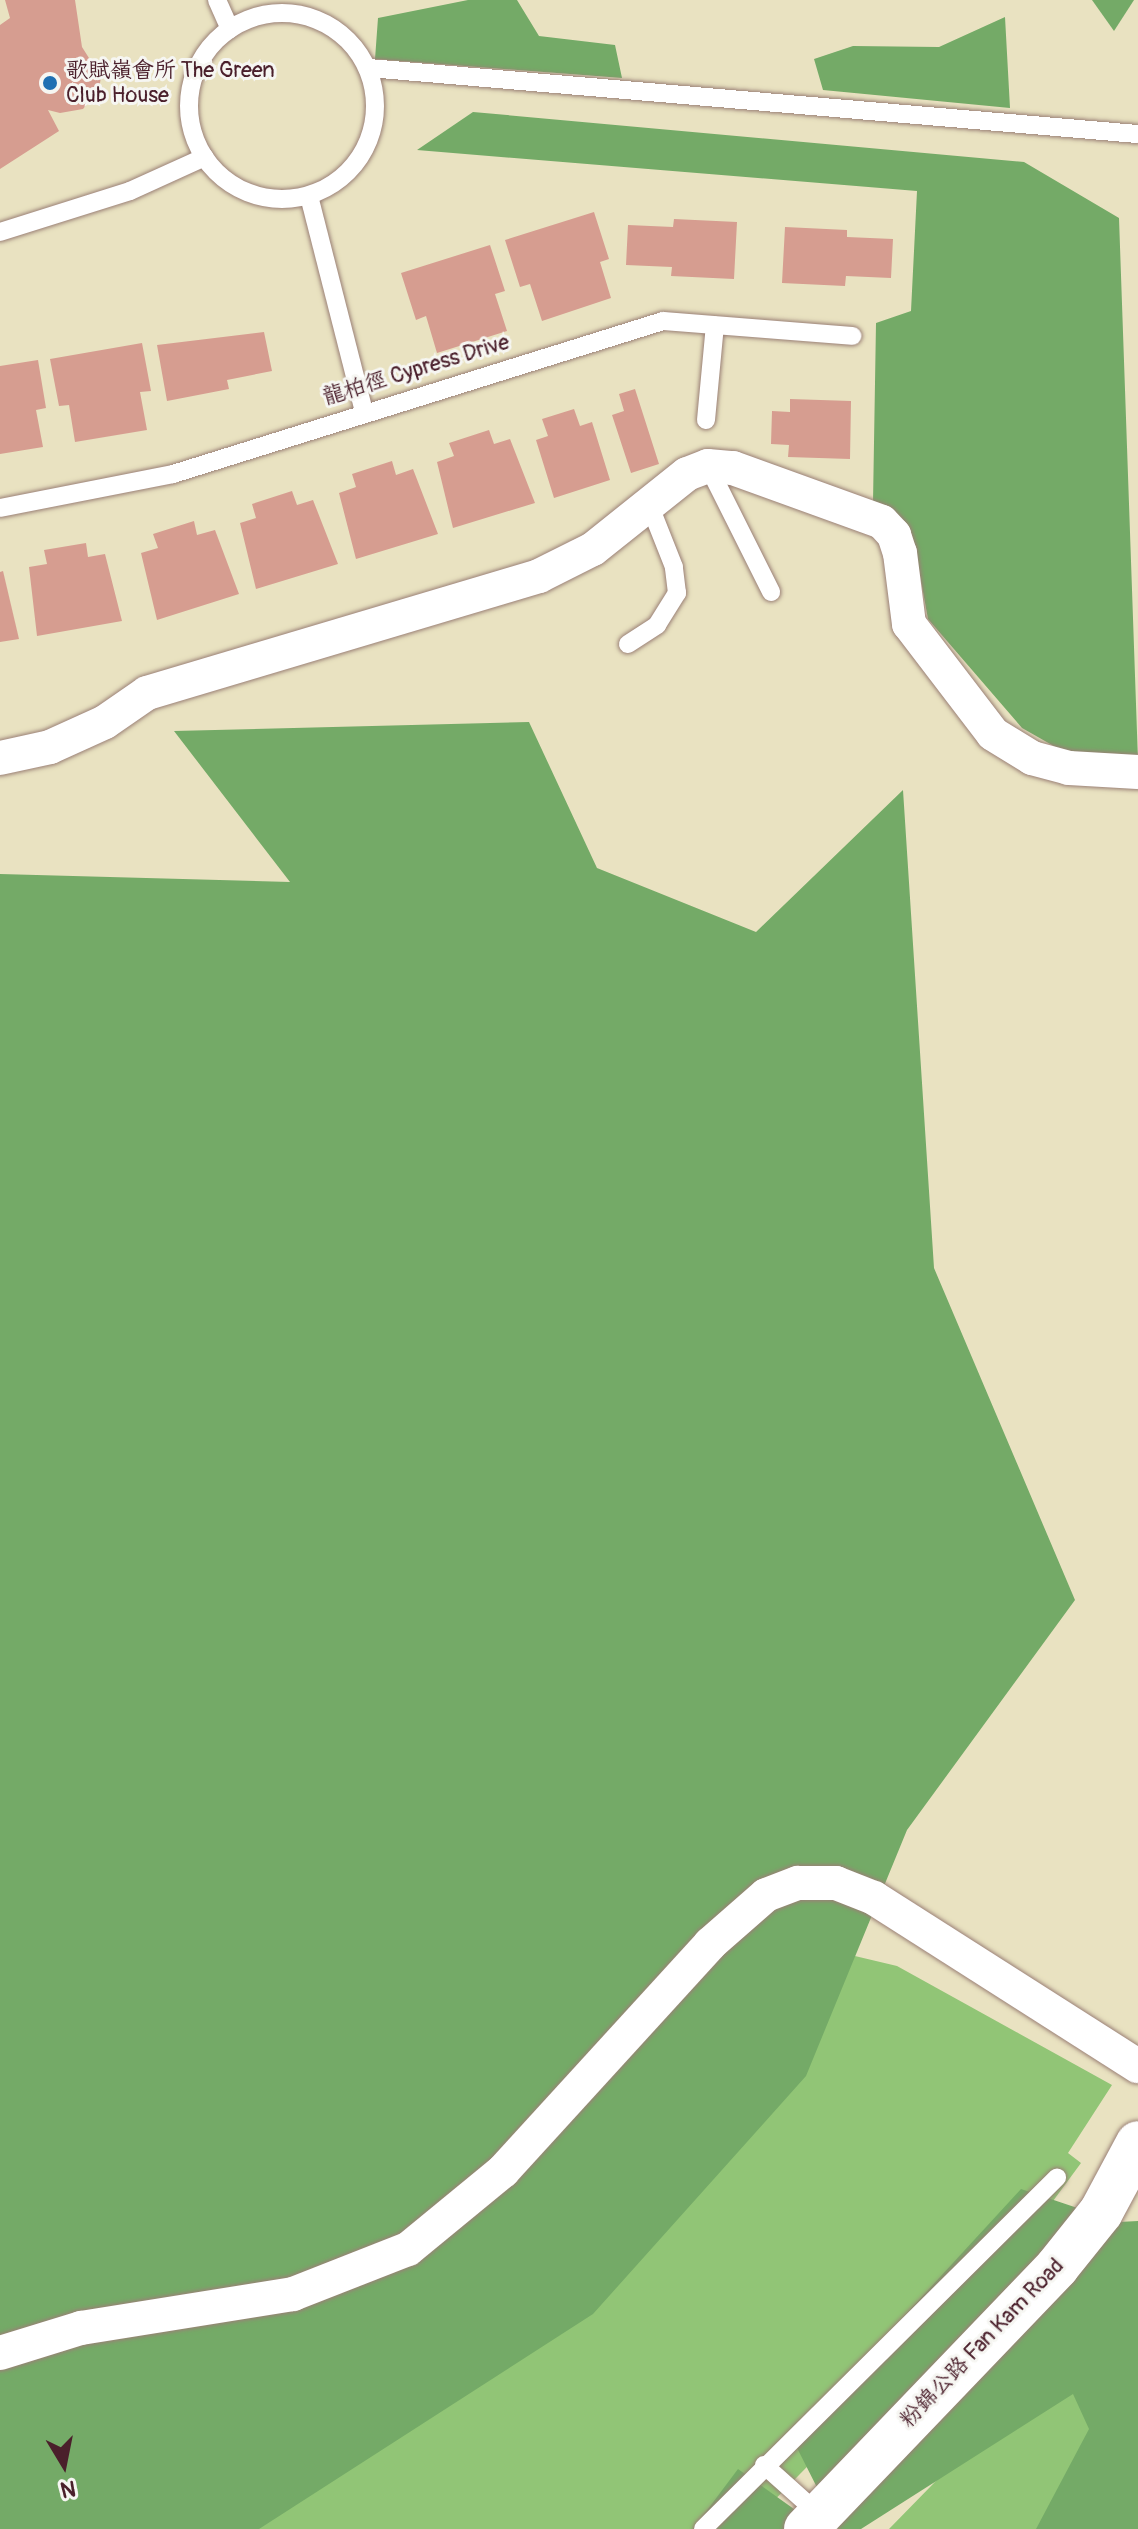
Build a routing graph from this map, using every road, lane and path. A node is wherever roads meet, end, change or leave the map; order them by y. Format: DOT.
graph roads {
  1 [pos="217,0"];
  2 [pos="230,29"];
  3 [pos="369,68"];
  4 [pos="1138,134"];
  5 [pos="205,157"];
  6 [pos="309,196"];
  7 [pos="0,232"];
  8 [pos="715,325"];
  9 [pos="852,336"];
  10 [pos="364,412"];
  11 [pos="706,420"];
  12 [pos="708,466"];
  13 [pos="649,504"];
  14 [pos="0,508"];
  15 [pos="771,592"];
  16 [pos="628,644"];
  17 [pos="0,758"];
  18 [pos="1138,772"];
  19 [pos="1138,2066"];
  20 [pos="1135,2158"];
  21 [pos="1057,2177"];
  22 [pos="0,2353"];
  23 [pos="764,2465"];
  24 [pos="817,2523"];
  25 [pos="703,2529"];
  1 -- 2 [label="lane"];
  2 -- 3 [label="lane"];
  2 -- 5 [label="lane"];
  3 -- 4 [label="lane"];
  3 -- 6 [label="lane"];
  5 -- 6 [label="lane"];
  5 -- 7 [label="lane"];
  6 -- 10 [label="lane"];
  8 -- 9 [label="lane, 龍柏徑 Cypress Drive"];
  8 -- 10 [label="lane, 龍柏徑 Cypress Drive"];
  8 -- 11 [label="lane"];
  10 -- 14 [label="lane, 龍柏徑 Cypress Drive"];
  12 -- 13 [label="street"];
  12 -- 15 [label="lane"];
  12 -- 18 [label="street"];
  13 -- 16 [label="lane"];
  13 -- 17 [label="street"];
  19 -- 22 [label="street"];
  20 -- 24 [label="main road, 粉錦公路 Fan Kam Road"];
  21 -- 23 [label="lane"];
  23 -- 24 [label="lane"];
  23 -- 25 [label="lane"];
}
